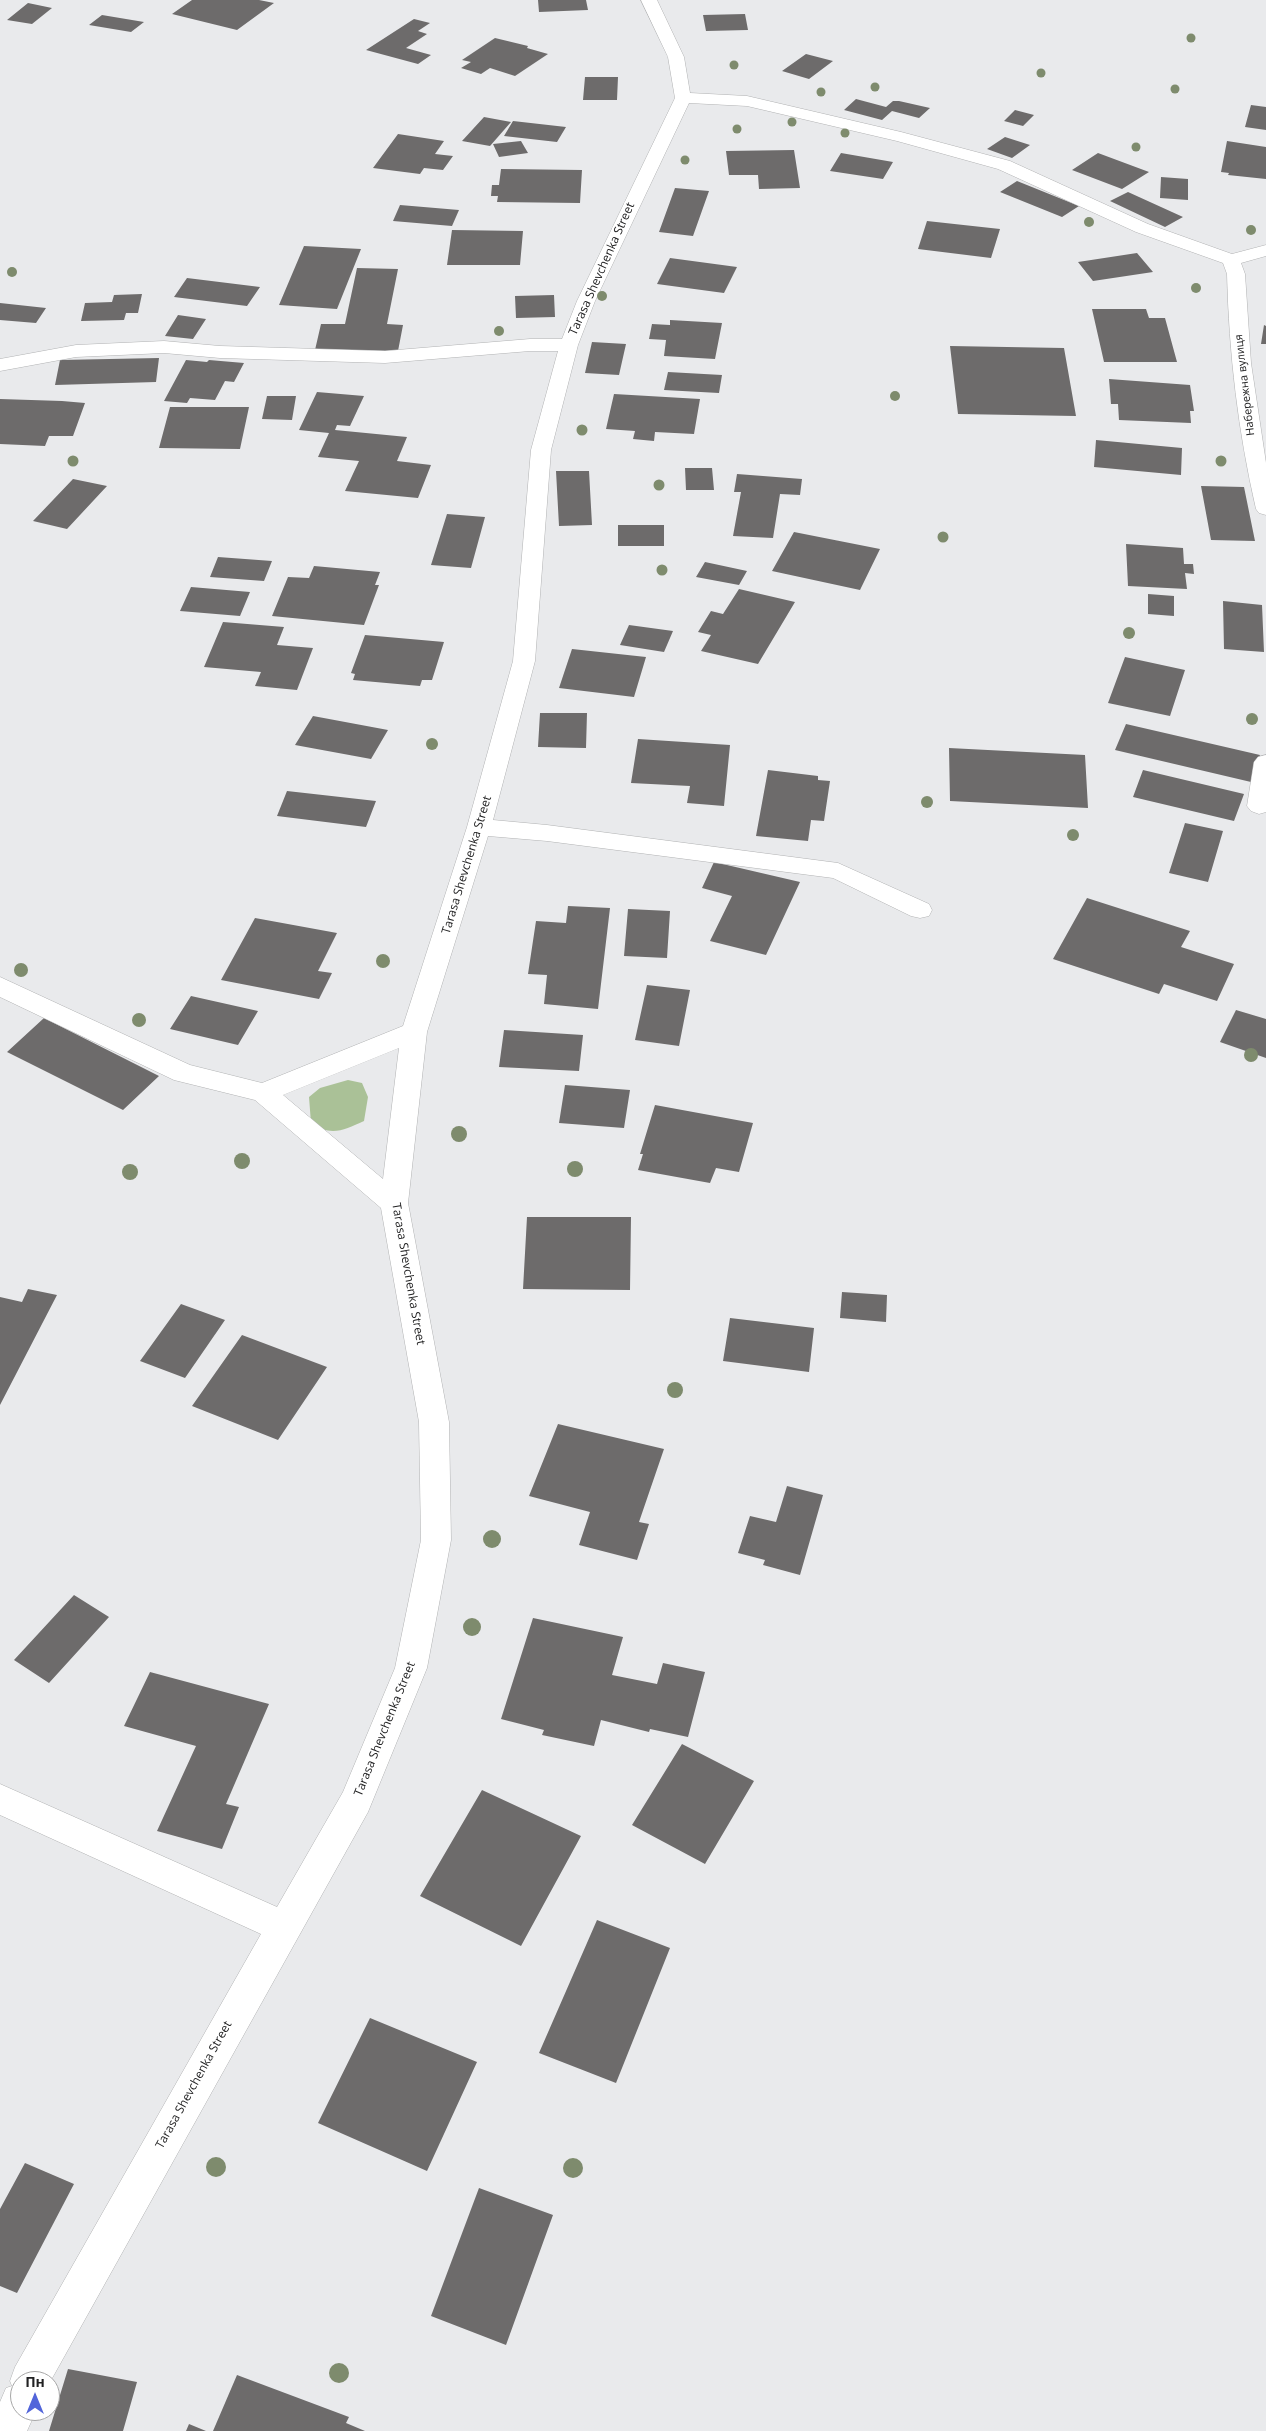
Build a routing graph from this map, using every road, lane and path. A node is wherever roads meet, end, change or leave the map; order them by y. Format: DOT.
graph roads {
  1 [pos="649,0"];
  2 [pos="683,98"];
  3 [pos="1266,250"];
  4 [pos="1231,260"];
  5 [pos="568,345"];
  6 [pos="0,365"];
  7 [pos="1266,509"];
  8 [pos="1266,762"];
  9 [pos="1259,806"];
  10 [pos="480,828"];
  11 [pos="920,910"];
  12 [pos="0,986"];
  13 [pos="414,1032"];
  14 [pos="263,1093"];
  15 [pos="394,1203"];
  16 [pos="0,1799"];
  17 [pos="284,1927"];
  18 [pos="35,2371"];
  1 -- 2 [label="street"];
  2 -- 4 [label="street"];
  2 -- 5 [label="street, Tarasa Shevchenka Street"];
  3 -- 4 [label="street"];
  4 -- 7 [label="street, Набережна вулиця"];
  5 -- 6 [label="street"];
  5 -- 10 [label="street, Tarasa Shevchenka Street"];
  8 -- 9 [label="street"];
  10 -- 11 [label="street"];
  10 -- 13 [label="street, Tarasa Shevchenka Street"];
  12 -- 14 [label="street"];
  13 -- 14 [label="street"];
  13 -- 15 [label="street, Tarasa Shevchenka Street"];
  14 -- 15 [label="street"];
  15 -- 17 [label="street, Tarasa Shevchenka Street"];
  16 -- 17 [label="street"];
  17 -- 18 [label="street, Tarasa Shevchenka Street"];
}
